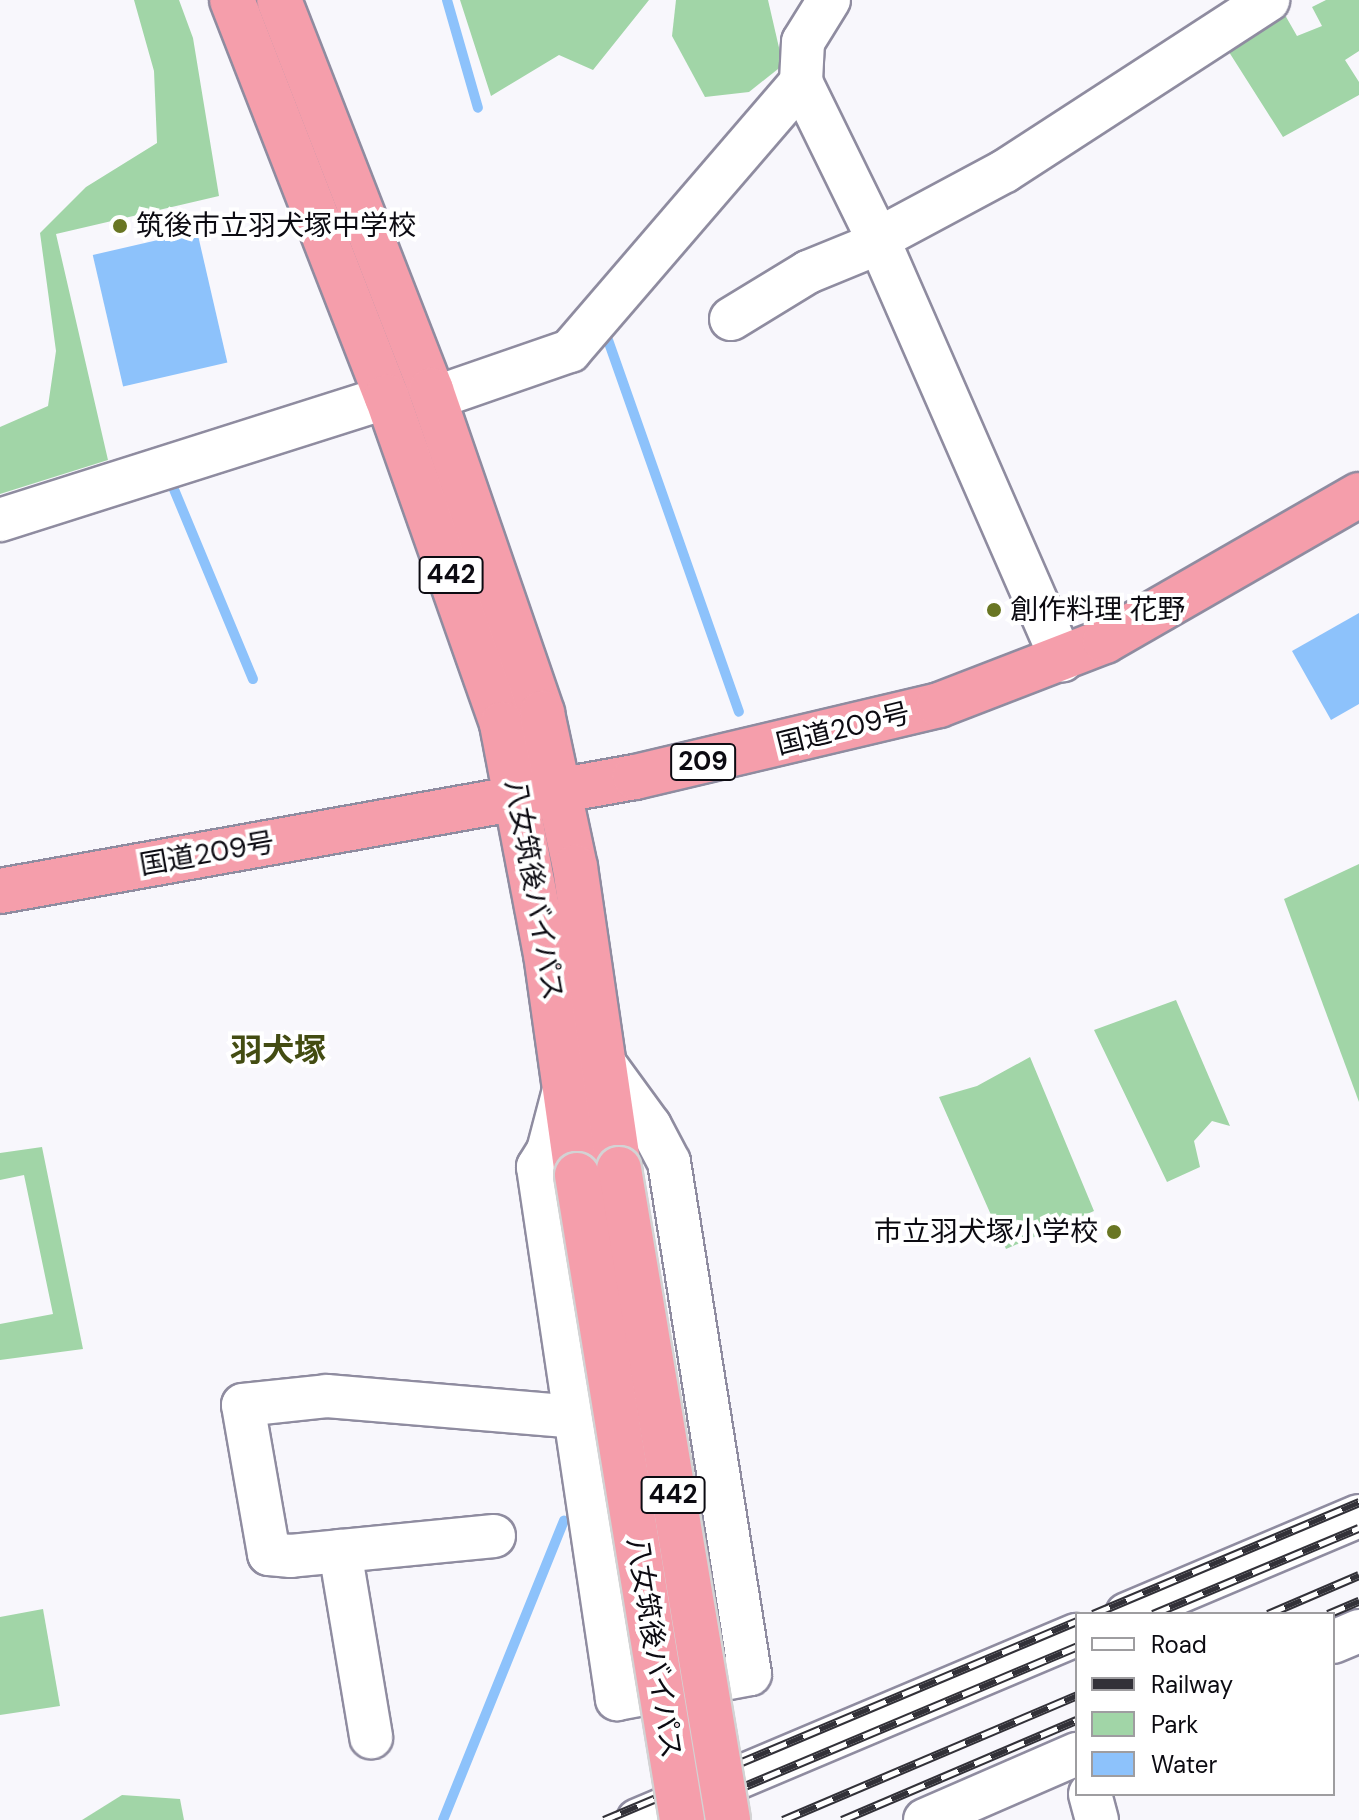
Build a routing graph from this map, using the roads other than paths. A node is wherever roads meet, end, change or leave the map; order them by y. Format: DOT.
graph roads {
  1 [pos="232,0"];
  2 [pos="279,0"];
  3 [pos="829,0"];
  4 [pos="1268,0"];
  5 [pos="801,82"];
  6 [pos="878,241"];
  7 [pos="731,319"];
  8 [pos="387,397"];
  9 [pos="434,398"];
  10 [pos="1359,495"];
  11 [pos="0,520"];
  12 [pos="1062,661"];
  13 [pos="540,795"];
  14 [pos="0,891"];
  15 [pos="587,1072"];
  16 [pos="598,1172"];
  17 [pos="575,1417"];
  18 [pos="1359,1516"];
  19 [pos="494,1536"];
  20 [pos="340,1551"];
  21 [pos="1132,1612"];
  22 [pos="1359,1631"];
  23 [pos="1075,1636"];
  24 [pos="1335,1641"];
  25 [pos="371,1737"];
  26 [pos="1075,1755"];
  27 [pos="1091,1796"];
  28 [pos="638,1820"];
  29 [pos="682,1820"];
  30 [pos="728,1820"];
  31 [pos="925,1820"];
  32 [pos="1097,1820"];
  1 -- 8 [label="highway, 八女筑後バイパス / 442"];
  2 -- 9 [label="highway, 八女筑後バイパス / 442"];
  3 -- 5 [label="street"];
  4 -- 6 [label="street"];
  5 -- 6 [label="street"];
  5 -- 9 [label="street"];
  6 -- 7 [label="street"];
  6 -- 12 [label="street"];
  8 -- 11 [label="street"];
  8 -- 13 [label="highway, 八女筑後バイパス / 442"];
  9 -- 13 [label="highway, 八女筑後バイパス / 442"];
  10 -- 12 [label="highway, 国道209号 / 209"];
  12 -- 13 [label="highway, 国道209号 / 209"];
  13 -- 14 [label="highway, 国道209号 / 209"];
  13 -- 15 [label="highway, 八女筑後バイパス / 442"];
  15 -- 16 [label="highway, 八女筑後バイパス / 442"];
  15 -- 17 [label="street"];
  15 -- 17 [label="street"];
  16 -- 29 [label="highway, 八女筑後バイパス / 442, bridge"];
  16 -- 30 [label="highway, 八女筑後バイパス / 442, bridge"];
  17 -- 20 [label="street"];
  18 -- 21 [label="street"];
  19 -- 20 [label="street"];
  20 -- 25 [label="street"];
  22 -- 24 [label="street"];
  23 -- 28 [label="street"];
  26 -- 31 [label="street"];
  27 -- 32 [label="street"];
}
